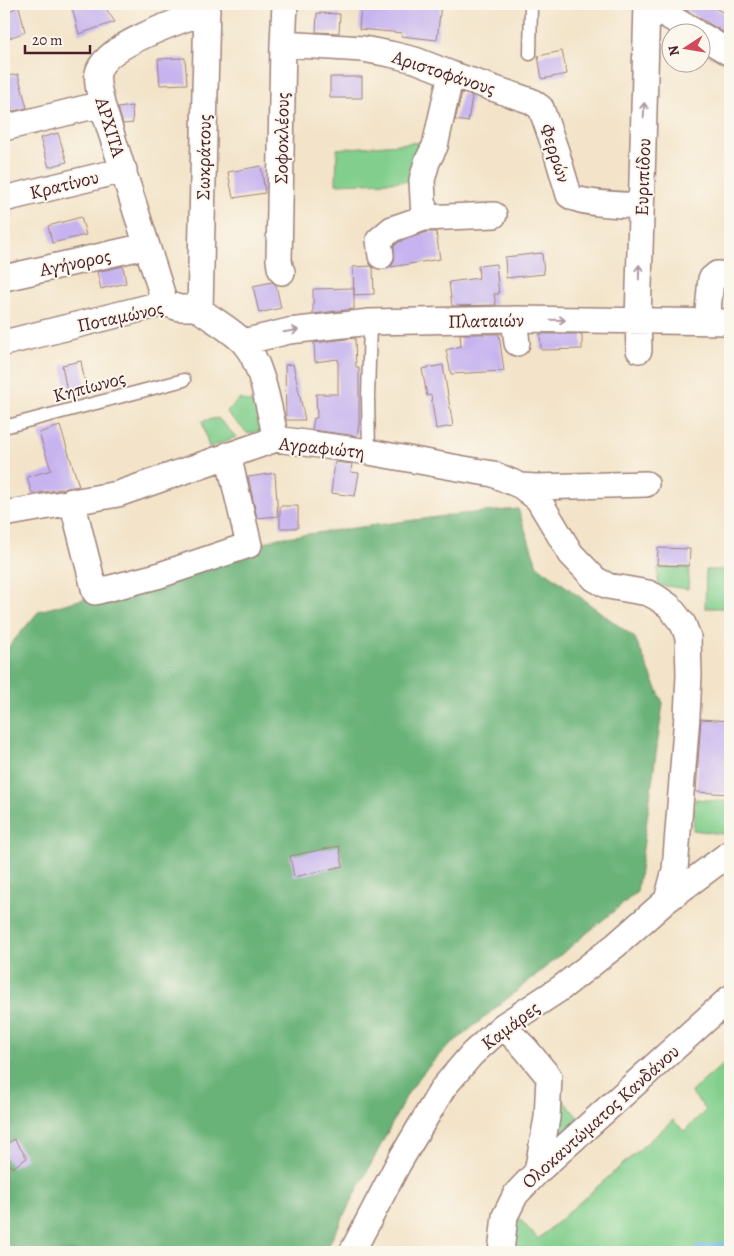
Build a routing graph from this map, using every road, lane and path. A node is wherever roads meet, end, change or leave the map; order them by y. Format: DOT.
graph roads {
  1 [pos="285,4"];
  2 [pos="531,4"];
  3 [pos="647,5"];
  4 [pos="207,7"];
  5 [pos="678,22"];
  6 [pos="712,42"];
  7 [pos="283,44"];
  8 [pos="730,53"];
  9 [pos="530,54"];
  10 [pos="451,74"];
  11 [pos="102,104"];
  12 [pos="541,108"];
  13 [pos="4,128"];
  14 [pos="124,170"];
  15 [pos="4,199"];
  16 [pos="641,206"];
  17 [pos="494,214"];
  18 [pos="424,218"];
  19 [pos="146,246"];
  20 [pos="381,256"];
  21 [pos="282,272"];
  22 [pos="730,275"];
  23 [pos="4,278"];
  24 [pos="165,303"];
  25 [pos="200,310"];
  26 [pos="514,319"];
  27 [pos="638,321"];
  28 [pos="719,321"];
  29 [pos="370,322"];
  30 [pos="243,342"];
  31 [pos="517,343"];
  32 [pos="4,344"];
  33 [pos="639,350"];
  34 [pos="184,380"];
  35 [pos="4,428"];
  36 [pos="276,439"];
  37 [pos="369,452"];
  38 [pos="228,455"];
  39 [pos="646,484"];
  40 [pos="521,486"];
  41 [pos="72,501"];
  42 [pos="4,514"];
  43 [pos="730,853"];
  44 [pos="667,900"];
  45 [pos="730,998"];
  46 [pos="503,1026"];
  47 [pos="537,1172"];
  48 [pos="352,1252"];
  49 [pos="501,1252"];
  1 -- 7 [label="street, Σοφοκλέους"];
  2 -- 9 [label="lane"];
  3 -- 5 [label="street"];
  16 -- 3 [label="street, Ευριπίδου, one-way"];
  4 -- 11 [label="street, ΑΡΧΙΤΑ"];
  4 -- 25 [label="street, Σωκράτους"];
  6 -- 8 [label="street"];
  7 -- 10 [label="street, Αριστοφάνους"];
  7 -- 21 [label="street, Σοφοκλέους"];
  10 -- 12 [label="street, Αριστοφάνους"];
  10 -- 18 [label="street"];
  11 -- 13 [label="street"];
  11 -- 14 [label="street, ΑΡΧΙΤΑ"];
  12 -- 16 [label="street, Φερρών"];
  14 -- 15 [label="street, Κρατίνου"];
  14 -- 19 [label="street, ΑΡΧΙΤΑ"];
  27 -- 16 [label="street, Ευριπίδου, one-way"];
  17 -- 18 [label="street"];
  18 -- 20 [label="street"];
  19 -- 23 [label="street, Αγήνορος"];
  19 -- 24 [label="street, ΑΡΧΙΤΑ"];
  22 -- 28 [label="street"];
  24 -- 25 [label="street, Ποταμώνος"];
  24 -- 32 [label="street, Ποταμώνος"];
  25 -- 30 [label="street, Ποταμώνος"];
  26 -- 27 [label="street, Πλαταιών, one-way"];
  26 -- 29 [label="street, Πλαταιών"];
  26 -- 31 [label="street"];
  27 -- 28 [label="street, Πλαταιών"];
  27 -- 33 [label="street, Ευριπίδου"];
  30 -- 29 [label="street, Πλαταιών, one-way"];
  29 -- 37 [label="lane"];
  30 -- 36 [label="street, Ποταμώνος"];
  34 -- 35 [label="lane, Κηπίωνος"];
  36 -- 37 [label="street, Αγραφιώτη"];
  36 -- 38 [label="street, Αγραφιώτη"];
  37 -- 40 [label="street, Αγραφιώτη"];
  38 -- 41 [label="street, Αγραφιώτη"];
  38 -- 41 [label="street"];
  39 -- 40 [label="street, Αγραφιώτη"];
  40 -- 44 [label="street"];
  41 -- 42 [label="street, Αγραφιώτη"];
  43 -- 44 [label="street, Καμάρες"];
  44 -- 46 [label="street, Καμάρες"];
  45 -- 47 [label="street, Ολοκαυτώματος Κανδάνου"];
  46 -- 47 [label="street"];
  46 -- 48 [label="street, Καμάρες"];
  47 -- 49 [label="street, Ολοκαυτώματος Κανδάνου"];
}
